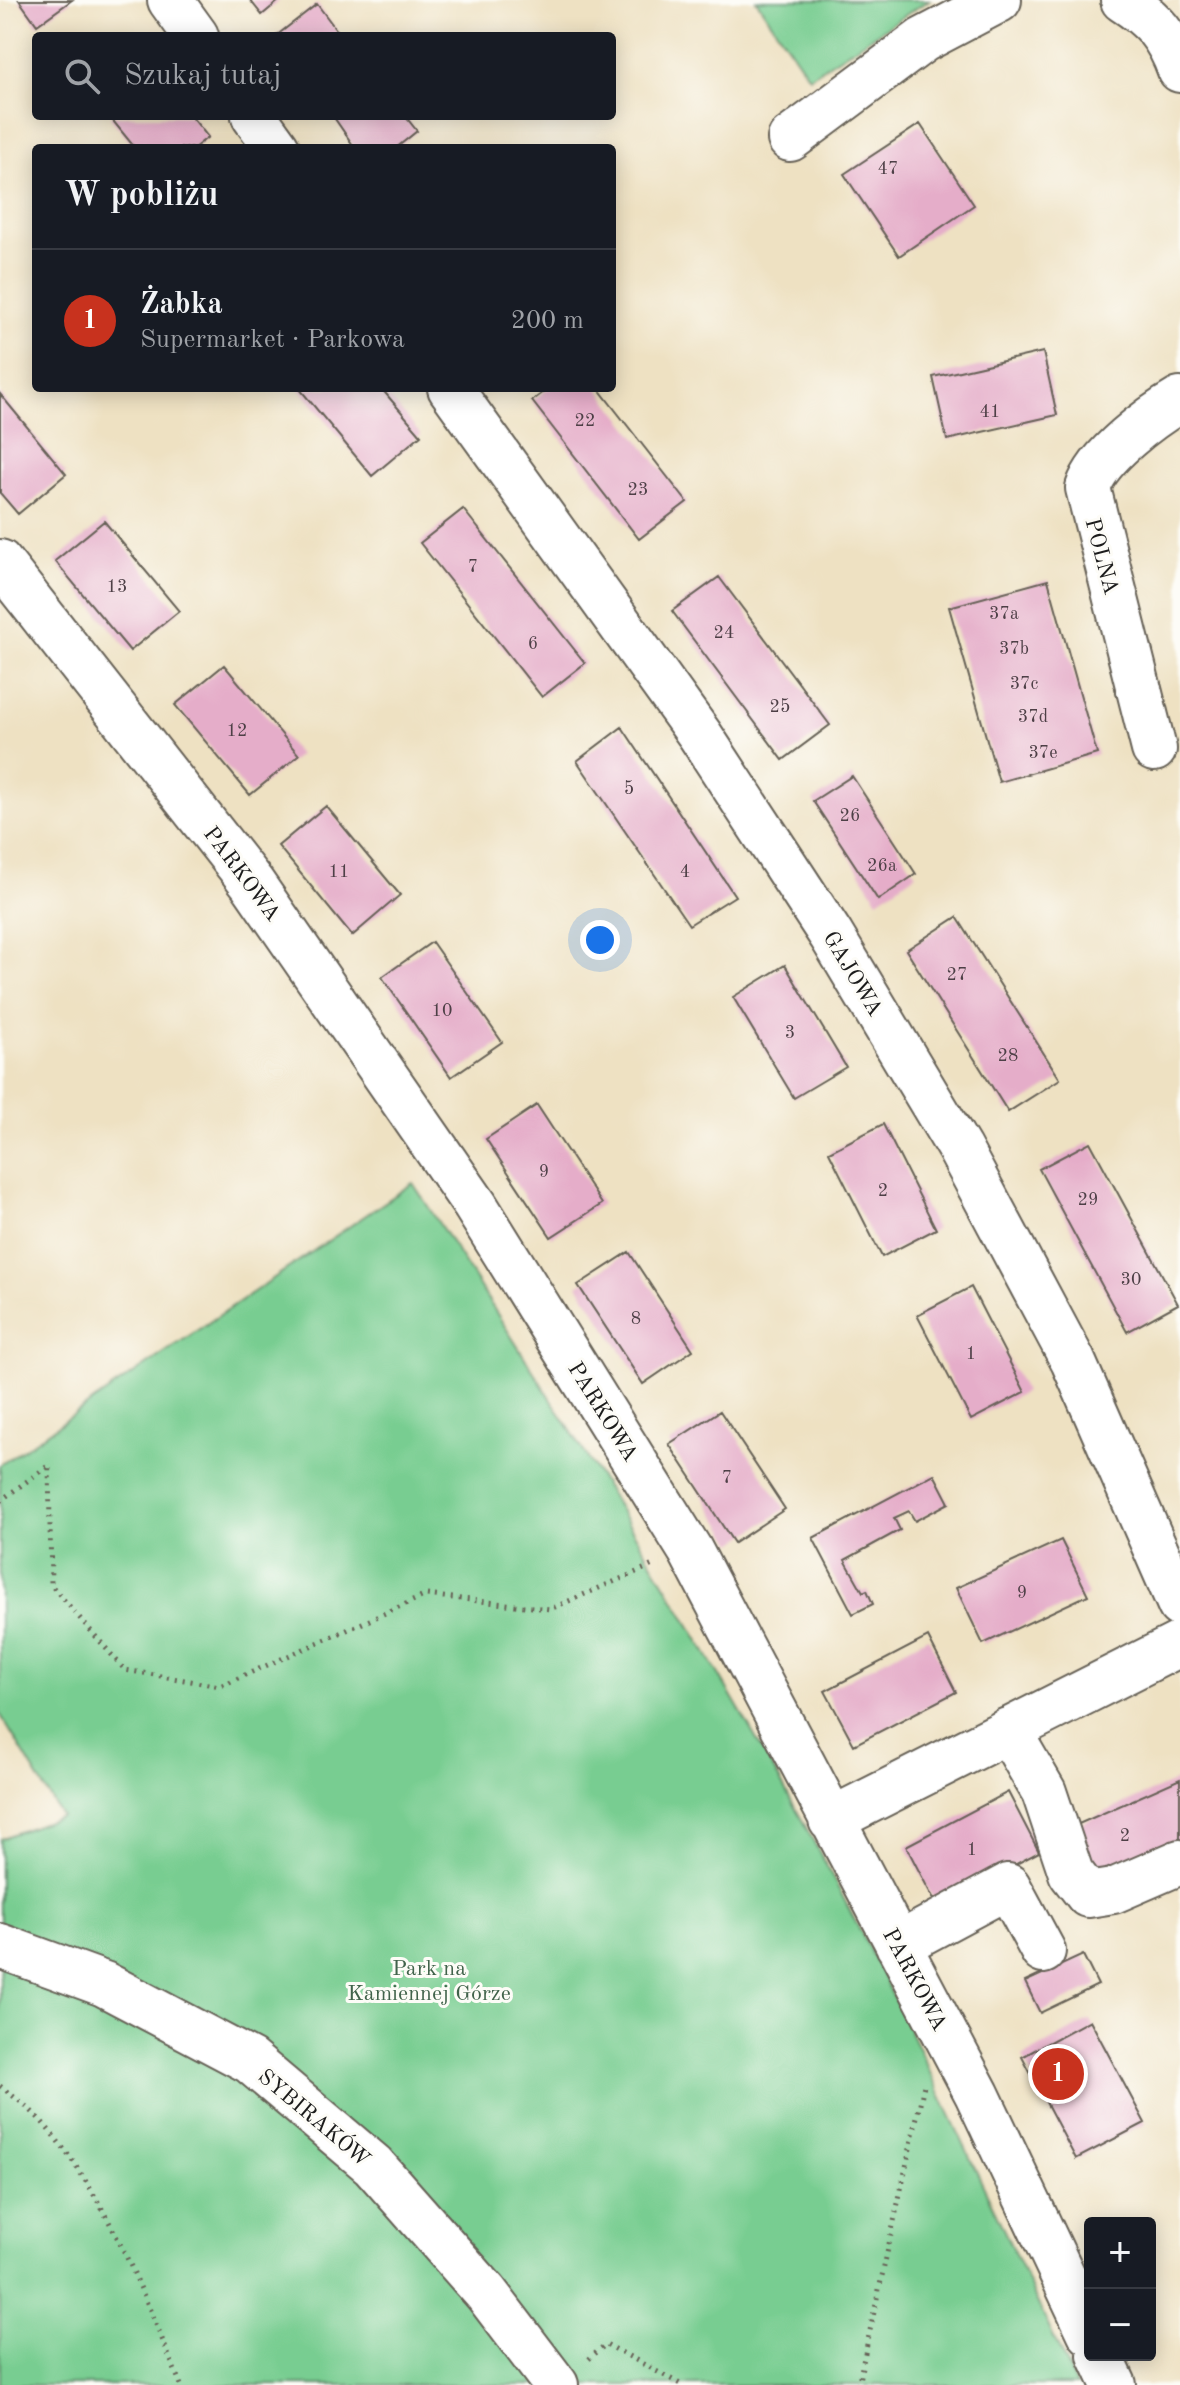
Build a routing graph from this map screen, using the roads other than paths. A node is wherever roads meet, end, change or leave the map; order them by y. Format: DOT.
graph roads {
  1 [pos="170,0"];
  2 [pos="999,0"];
  3 [pos="1123,0"];
  4 [pos="193,32"];
  5 [pos="1180,70"];
  6 [pos="257,120"];
  7 [pos="790,139"];
  8 [pos="274,144"];
  9 [pos="453,392"];
  10 [pos="1180,400"];
  11 [pos="0,562"];
  12 [pos="1154,749"];
  13 [pos="1180,1605"];
  14 [pos="1180,1644"];
  15 [pos="1008,1730"];
  16 [pos="831,1820"];
  17 [pos="1180,1862"];
  18 [pos="898,1945"];
  19 [pos="0,1946"];
  20 [pos="1043,1951"];
  21 [pos="1084,2320"];
  22 [pos="1103,2361"];
  23 [pos="569,2375"];
  24 [pos="1114,2385"];
  1 -- 4 [label="street"];
  2 -- 7 [label="street"];
  3 -- 5 [label="street"];
  6 -- 8 [label="street"];
  9 -- 13 [label="street, GAJOWA"];
  10 -- 12 [label="street, POLNA"];
  11 -- 16 [label="street, PARKOWA"];
  14 -- 15 [label="street"];
  15 -- 16 [label="street"];
  15 -- 17 [label="street"];
  16 -- 18 [label="street, PARKOWA"];
  18 -- 20 [label="street"];
  18 -- 21 [label="street, PARKOWA"];
  19 -- 23 [label="street, SYBIRAKÓW"];
  22 -- 24 [label="street"];
}
